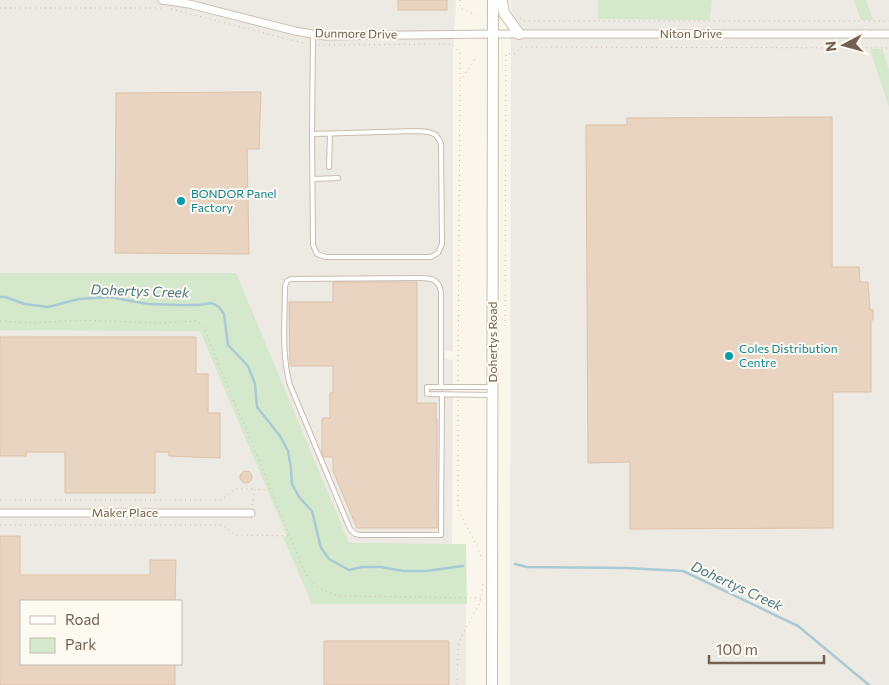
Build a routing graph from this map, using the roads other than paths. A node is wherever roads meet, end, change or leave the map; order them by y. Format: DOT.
graph roads {
  1 [pos="162,0"];
  2 [pos="494,0"];
  3 [pos="502,0"];
  4 [pos="313,34"];
  5 [pos="493,34"];
  6 [pos="518,34"];
  7 [pos="889,34"];
  8 [pos="312,134"];
  9 [pos="330,134"];
  10 [pos="328,167"];
  11 [pos="338,178"];
  12 [pos="312,179"];
  13 [pos="441,387"];
  14 [pos="492,391"];
  15 [pos="442,394"];
  16 [pos="0,513"];
  17 [pos="251,513"];
  18 [pos="492,685"];
  1 -- 4 [label="street, Dunmore Drive"];
  2 -- 5 [label="main road, Dohertys Road"];
  3 -- 6 [label="main road"];
  4 -- 5 [label="street, Dunmore Drive"];
  4 -- 8 [label="lane"];
  5 -- 6 [label="street, Niton Drive"];
  5 -- 14 [label="main road, Dohertys Road"];
  6 -- 7 [label="street, Niton Drive"];
  8 -- 9 [label="lane"];
  8 -- 12 [label="lane"];
  9 -- 10 [label="lane"];
  9 -- 12 [label="lane"];
  11 -- 12 [label="lane"];
  13 -- 14 [label="lane"];
  13 -- 15 [label="lane"];
  13 -- 15 [label="lane"];
  14 -- 15 [label="lane"];
  14 -- 18 [label="main road, Dohertys Road"];
  16 -- 17 [label="street, Maker Place"];
}
